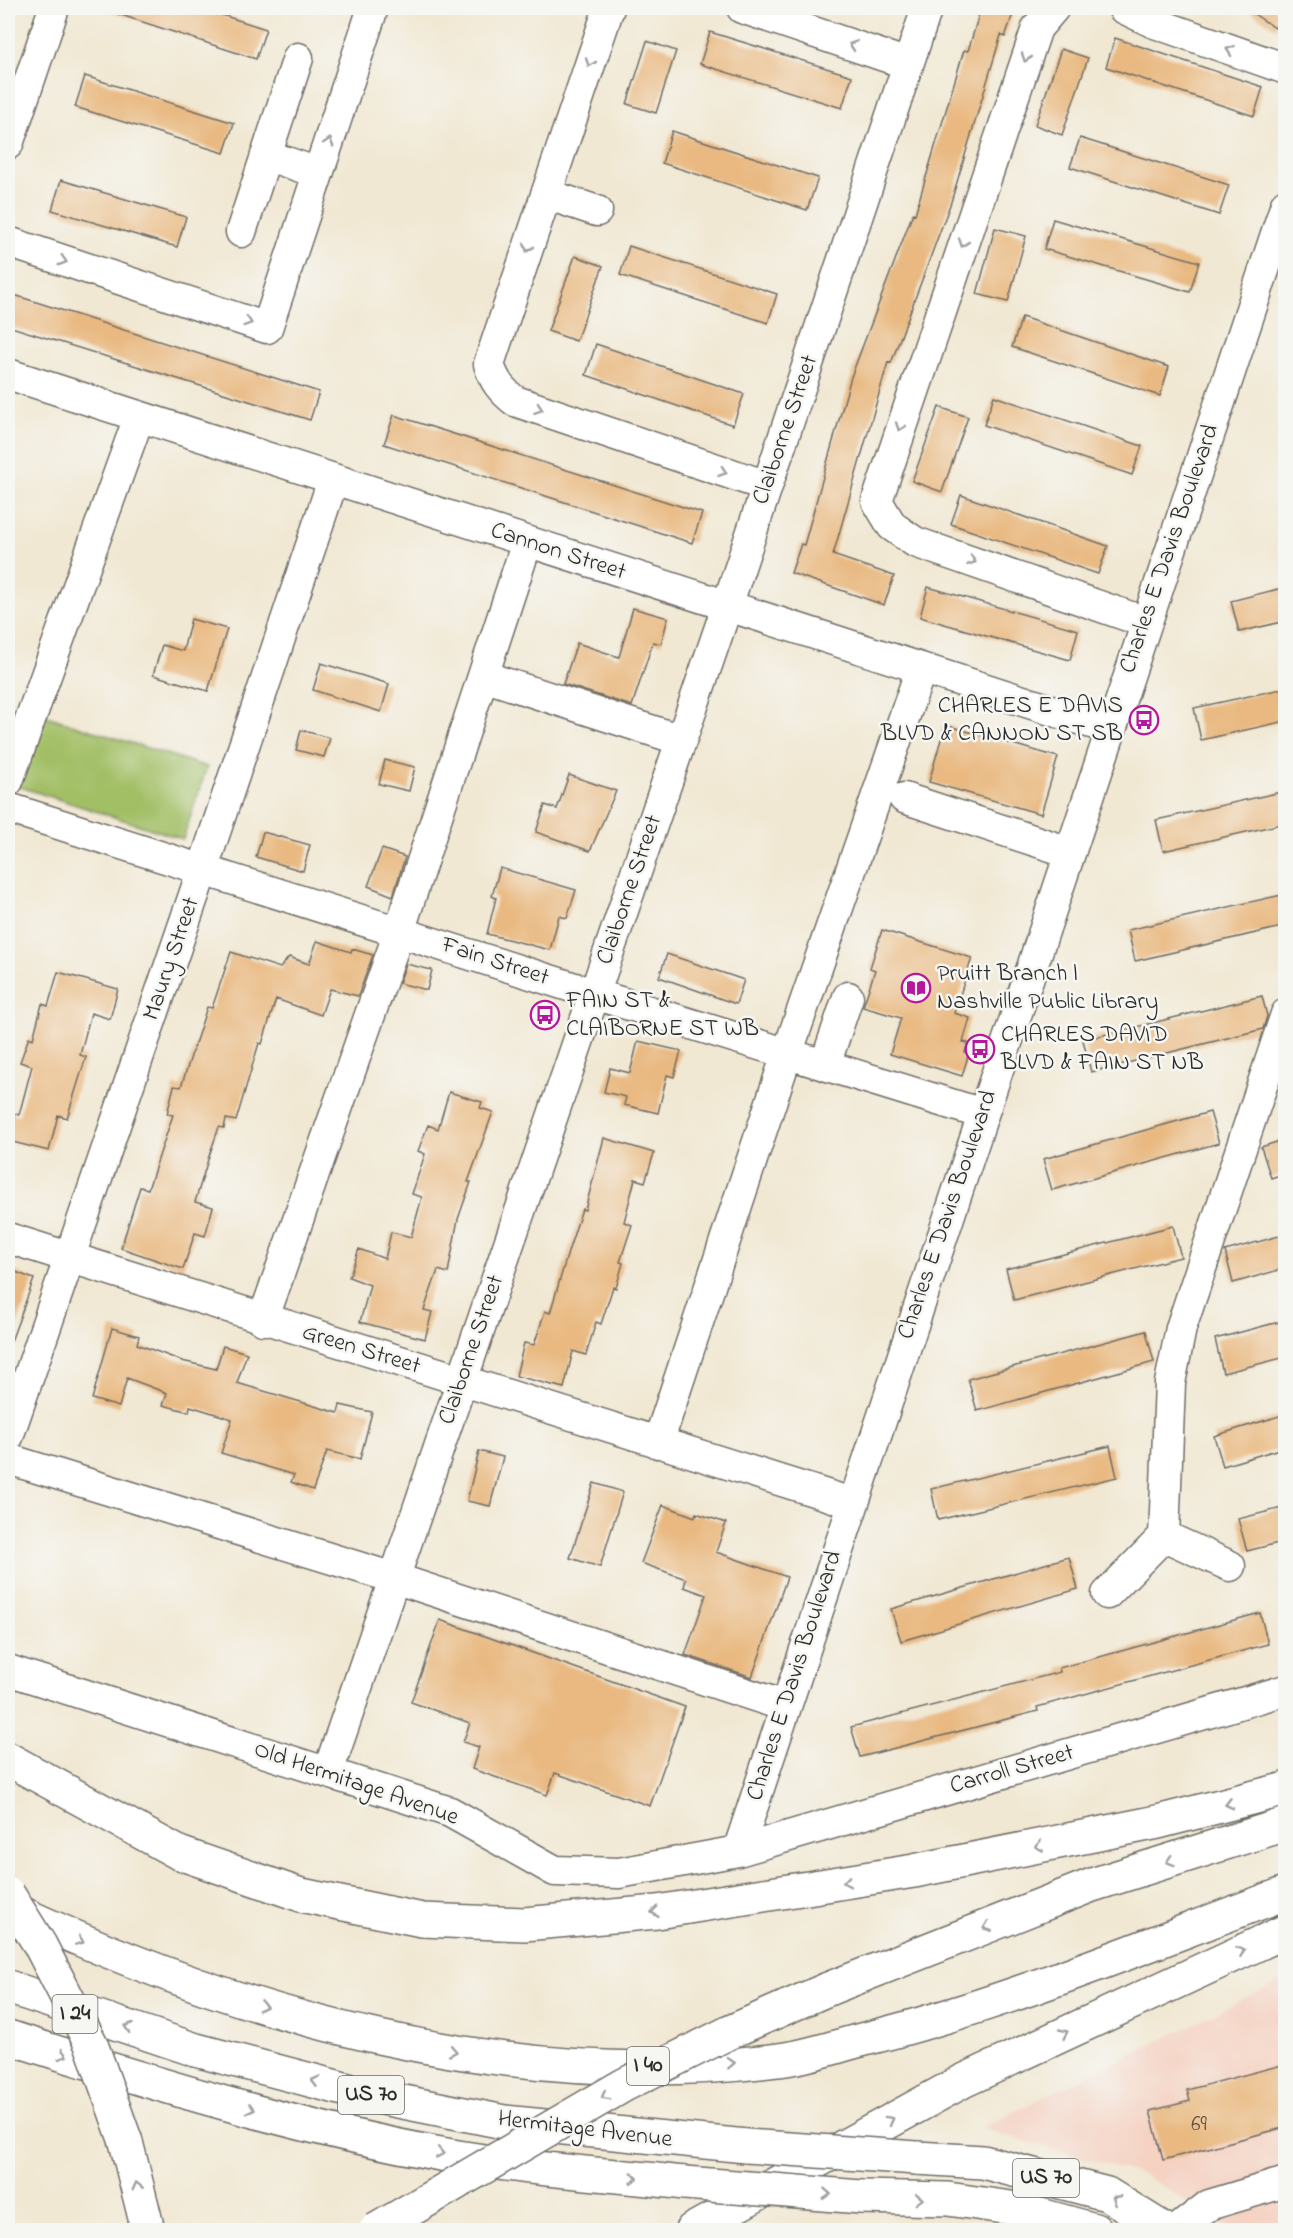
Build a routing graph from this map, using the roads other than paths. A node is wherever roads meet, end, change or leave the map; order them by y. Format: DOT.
graph roads {
  1 [pos="54,8"];
  2 [pos="373,8"];
  3 [pos="609,8"];
  4 [pos="742,8"];
  5 [pos="927,8"];
  6 [pos="1054,8"];
  7 [pos="1123,8"];
  8 [pos="298,58"];
  9 [pos="908,64"];
  10 [pos="1286,69"];
  11 [pos="8,144"];
  12 [pos="266,155"];
  13 [pos="318,173"];
  14 [pos="546,194"];
  15 [pos="1286,204"];
  16 [pos="597,211"];
  17 [pos="241,232"];
  18 [pos="8,242"];
  19 [pos="1277,257"];
  20 [pos="8,374"];
  21 [pos="139,417"];
  22 [pos="333,480"];
  23 [pos="767,486"];
  24 [pos="527,542"];
  25 [pos="727,606"];
  26 [pos="1145,622"];
  27 [pos="921,669"];
  28 [pos="483,676"];
  29 [pos="1110,729"];
  30 [pos="681,740"];
  31 [pos="8,781"];
  32 [pos="904,798"];
  33 [pos="8,808"];
  34 [pos="1069,852"];
  35 [pos="203,869"];
  36 [pos="399,932"];
  37 [pos="594,994"];
  38 [pos="848,997"];
  39 [pos="1286,1014"];
  40 [pos="787,1054"];
  41 [pos="825,1065"];
  42 [pos="983,1114"];
  43 [pos="8,1238"];
  44 [pos="70,1258"];
  45 [pos="263,1320"];
  46 [pos="461,1380"];
  47 [pos="8,1437"];
  48 [pos="658,1443"];
  49 [pos="8,1459"];
  50 [pos="852,1503"];
  51 [pos="1164,1536"];
  52 [pos="1230,1566"];
  53 [pos="394,1578"];
  54 [pos="1107,1594"];
  55 [pos="8,1670"];
  56 [pos="1286,1689"];
  57 [pos="785,1706"];
  58 [pos="8,1759"];
  59 [pos="328,1772"];
  60 [pos="1286,1789"];
  61 [pos="1286,1824"];
  62 [pos="738,1851"];
  63 [pos="1286,1893"];
  64 [pos="8,1894"];
  65 [pos="8,1907"];
  66 [pos="1286,1931"];
  67 [pos="8,1987"];
  68 [pos="8,2037"];
  69 [pos="1286,2182"];
  70 [pos="148,2230"];
  71 [pos="376,2230"];
  72 [pos="692,2230"];
  73 [pos="1095,2230"];
  74 [pos="1165,2230"];
  75 [pos="1177,2230"];
  1 -- 11 [label="street"];
  13 -- 2 [label="street, one-way"];
  3 -- 14 [label="street, one-way"];
  9 -- 4 [label="street, one-way"];
  5 -- 9 [label="street, Claiborne Street"];
  6 -- 26 [label="street, one-way"];
  10 -- 7 [label="street, one-way"];
  8 -- 12 [label="street"];
  9 -- 23 [label="street, Claiborne Street"];
  12 -- 13 [label="street"];
  12 -- 17 [label="street"];
  18 -- 13 [label="street, one-way"];
  14 -- 16 [label="street"];
  14 -- 23 [label="street, one-way"];
  15 -- 19 [label="street, Charles E Davis Boulevard"];
  19 -- 26 [label="street, Charles E Davis Boulevard"];
  20 -- 21 [label="street, Cannon Street"];
  21 -- 22 [label="street, Cannon Street"];
  21 -- 31 [label="street"];
  22 -- 24 [label="street, Cannon Street"];
  22 -- 35 [label="street, Maury Street"];
  23 -- 25 [label="street, Claiborne Street"];
  24 -- 25 [label="street, Cannon Street"];
  24 -- 28 [label="street"];
  25 -- 27 [label="street, Cannon Street"];
  25 -- 30 [label="street, Claiborne Street"];
  26 -- 29 [label="street, Charles E Davis Boulevard"];
  27 -- 29 [label="street, Cannon Street"];
  27 -- 40 [label="street"];
  28 -- 30 [label="street"];
  28 -- 36 [label="street"];
  29 -- 34 [label="street, Charles E Davis Boulevard"];
  30 -- 37 [label="street, Claiborne Street"];
  32 -- 34 [label="street"];
  33 -- 35 [label="street, Fain Street"];
  34 -- 42 [label="street, Charles E Davis Boulevard"];
  35 -- 36 [label="street, Fain Street"];
  35 -- 44 [label="street, Maury Street"];
  36 -- 37 [label="street, Fain Street"];
  36 -- 45 [label="street"];
  37 -- 40 [label="street, Fain Street"];
  37 -- 46 [label="street, Claiborne Street"];
  38 -- 41 [label="street"];
  39 -- 51 [label="street"];
  40 -- 41 [label="street, Fain Street"];
  40 -- 48 [label="street"];
  41 -- 42 [label="street, Fain Street"];
  42 -- 50 [label="street, Charles E Davis Boulevard"];
  43 -- 44 [label="street, Green Street"];
  44 -- 45 [label="street, Green Street"];
  44 -- 47 [label="street, Maury Street"];
  45 -- 46 [label="street, Green Street"];
  46 -- 48 [label="street, Green Street"];
  46 -- 53 [label="street, Claiborne Street"];
  48 -- 50 [label="street, Green Street"];
  49 -- 53 [label="street"];
  50 -- 57 [label="street, Charles E Davis Boulevard"];
  51 -- 52 [label="street"];
  51 -- 54 [label="street"];
  53 -- 57 [label="street"];
  53 -- 59 [label="street, Claiborne Street"];
  55 -- 59 [label="street, Old Hermitage Avenue"];
  56 -- 62 [label="street, Carroll Street"];
  57 -- 62 [label="street, Charles E Davis Boulevard"];
  60 -- 58 [label="main road, one-way"];
  59 -- 62 [label="street, Old Hermitage Avenue"];
  61 -- 71 [label="main road, one-way, bridge"];
  65 -- 63 [label="main road, I 40, one-way"];
  70 -- 64 [label="main road, I 24, one-way, bridge"];
  72 -- 66 [label="main road, one-way"];
  74 -- 67 [label="main road, Hermitage Avenue / US 70, one-way, bridge"];
  68 -- 73 [label="main road, Hermitage Avenue / US 70, one-way, bridge"];
  69 -- 75 [label="street"];
}
